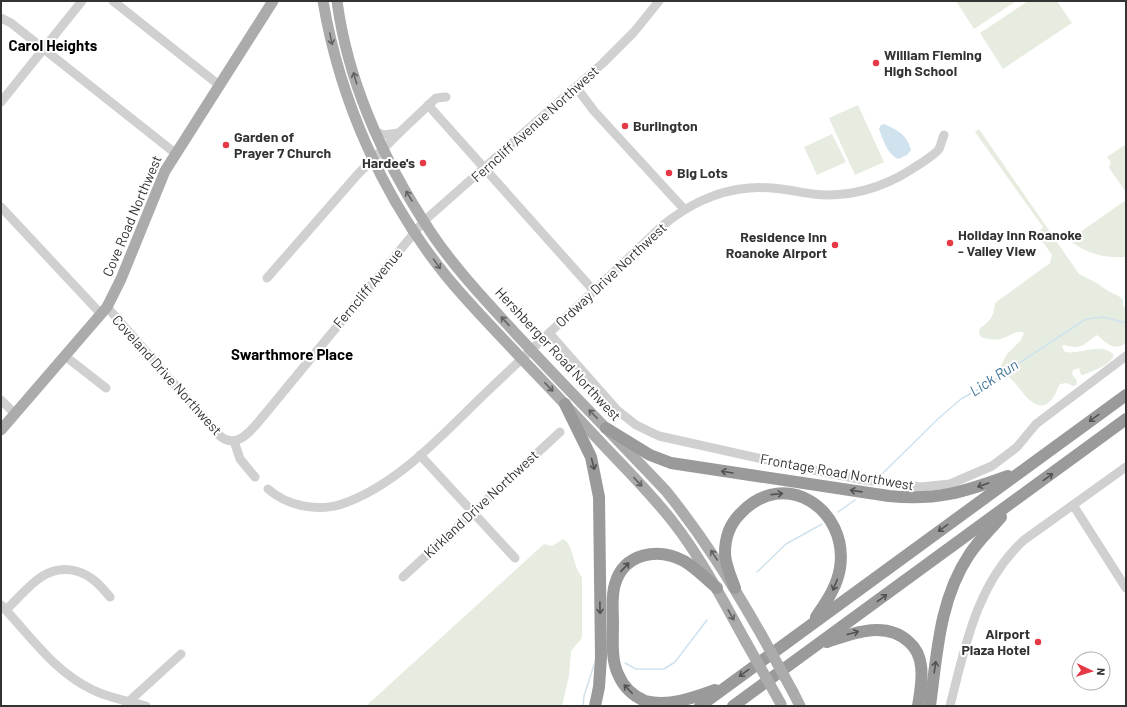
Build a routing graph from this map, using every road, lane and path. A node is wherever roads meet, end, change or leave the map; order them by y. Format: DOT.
graph roads {
  1 [pos="82,1"];
  2 [pos="113,1"];
  3 [pos="273,1"];
  4 [pos="323,1"];
  5 [pos="337,1"];
  6 [pos="659,1"];
  7 [pos="1,18"];
  8 [pos="44,49"];
  9 [pos="219,85"];
  10 [pos="576,87"];
  11 [pos="446,97"];
  12 [pos="1,102"];
  13 [pos="428,105"];
  14 [pos="376,132"];
  15 [pos="399,133"];
  16 [pos="944,135"];
  17 [pos="383,149"];
  18 [pos="175,153"];
  19 [pos="373,159"];
  20 [pos="484,170"];
  21 [pos="1,207"];
  22 [pos="684,209"];
  23 [pos="424,221"];
  24 [pos="415,232"];
  25 [pos="407,242"];
  26 [pos="267,278"];
  27 [pos="594,291"];
  28 [pos="104,311"];
  29 [pos="549,333"];
  30 [pos="531,350"];
  31 [pos="65,356"];
  32 [pos="1126,356"];
  33 [pos="522,358"];
  34 [pos="106,388"];
  35 [pos="1126,395"];
  36 [pos="1,400"];
  37 [pos="565,404"];
  38 [pos="14,414"];
  39 [pos="1126,419"];
  40 [pos="606,428"];
  41 [pos="1,430"];
  42 [pos="560,432"];
  43 [pos="234,441"];
  44 [pos="420,455"];
  45 [pos="1126,467"];
  46 [pos="1020,472"];
  47 [pos="255,477"];
  48 [pos="268,488"];
  49 [pos="1016,500"];
  50 [pos="1073,505"];
  51 [pos="472,513"];
  52 [pos="515,558"];
  53 [pos="403,577"];
  54 [pos="716,588"];
  55 [pos="735,588"];
  56 [pos="1126,588"];
  57 [pos="110,597"];
  58 [pos="4,607"];
  59 [pos="810,626"];
  60 [pos="816,645"];
  61 [pos="180,654"];
  62 [pos="729,684"];
  63 [pos="126,704"];
  64 [pos="736,705"];
  65 [pos="781,705"];
  66 [pos="146,706"];
  67 [pos="595,706"];
  68 [pos="700,706"];
  69 [pos="800,706"];
  70 [pos="918,706"];
  71 [pos="930,706"];
  72 [pos="950,706"];
  1 -- 8 [label="street"];
  2 -- 9 [label="street"];
  3 -- 9 [label="main road, Cove Road Northwest"];
  4 -- 19 [label="main road, Hershberger Road Northwest, one-way"];
  14 -- 5 [label="main road, Hershberger Road Northwest, one-way"];
  6 -- 10 [label="street, Ferncliff Avenue Northwest"];
  7 -- 8 [label="street"];
  8 -- 12 [label="street"];
  8 -- 18 [label="street"];
  9 -- 18 [label="main road, Cove Road Northwest"];
  10 -- 20 [label="street, Ferncliff Avenue Northwest"];
  10 -- 22 [label="street"];
  11 -- 13 [label="street"];
  13 -- 15 [label="street"];
  13 -- 20 [label="street"];
  14 -- 15 [label="street"];
  14 -- 17 [label="main road, Hershberger Road Northwest"];
  15 -- 17 [label="street"];
  16 -- 22 [label="street, Ordway Drive Northwest"];
  17 -- 19 [label="street"];
  23 -- 17 [label="main road, Hershberger Road Northwest, one-way"];
  18 -- 28 [label="main road, Cove Road Northwest"];
  19 -- 24 [label="main road, Hershberger Road Northwest"];
  19 -- 26 [label="street"];
  20 -- 23 [label="street, Ferncliff Avenue Northwest"];
  20 -- 27 [label="street"];
  21 -- 28 [label="street, Coveland Drive Northwest"];
  22 -- 27 [label="street, Ordway Drive Northwest"];
  23 -- 24 [label="street, Ferncliff Avenue Northwest"];
  30 -- 23 [label="main road, Hershberger Road Northwest, one-way"];
  24 -- 25 [label="street, Ferncliff Avenue Northwest"];
  24 -- 33 [label="main road, Hershberger Road Northwest, one-way"];
  25 -- 43 [label="street, Ferncliff Avenue"];
  27 -- 29 [label="street, Ordway Drive Northwest"];
  28 -- 31 [label="main road, Cove Road Northwest"];
  28 -- 43 [label="street, Coveland Drive Northwest"];
  29 -- 30 [label="street, Ordway Drive Northwest"];
  29 -- 32 [label="street, Frontage Road Northwest"];
  30 -- 33 [label="street, Ordway Drive Northwest"];
  40 -- 30 [label="main road, Hershberger Road Northwest, one-way"];
  31 -- 34 [label="street"];
  31 -- 38 [label="main road, Cove Road Northwest"];
  33 -- 37 [label="main road, Hershberger Road Northwest, one-way"];
  33 -- 44 [label="street, Ordway Drive Northwest"];
  35 -- 46 [label="highway, one-way"];
  36 -- 38 [label="street"];
  37 -- 54 [label="main road, Hershberger Road Northwest, one-way"];
  37 -- 67 [label="highway, one-way"];
  38 -- 41 [label="main road, Cove Road Northwest"];
  49 -- 39 [label="highway, one-way"];
  46 -- 40 [label="highway, one-way"];
  55 -- 40 [label="main road, Hershberger Road Northwest, one-way"];
  42 -- 51 [label="street, Kirkland Drive Northwest"];
  43 -- 47 [label="street, Coveland Drive Northwest"];
  44 -- 48 [label="street, Ordway Drive Northwest"];
  44 -- 51 [label="street"];
  45 -- 50 [label="street"];
  46 -- 59 [label="highway, one-way"];
  60 -- 49 [label="highway, one-way"];
  71 -- 49 [label="highway, one-way"];
  50 -- 56 [label="street"];
  50 -- 72 [label="street"];
  51 -- 52 [label="street"];
  51 -- 53 [label="street, Kirkland Drive Northwest"];
  62 -- 54 [label="highway, one-way"];
  54 -- 65 [label="main road, Hershberger Road Northwest, one-way, bridge"];
  55 -- 59 [label="highway, one-way"];
  55 -- 69 [label="main road, Hershberger Road Northwest, bridge"];
  57 -- 58 [label="street"];
  58 -- 63 [label="street"];
  59 -- 62 [label="highway, one-way"];
  60 -- 64 [label="highway"];
  60 -- 70 [label="highway, one-way"];
  61 -- 63 [label="street"];
  62 -- 68 [label="highway"];
  63 -- 66 [label="street"];
}
